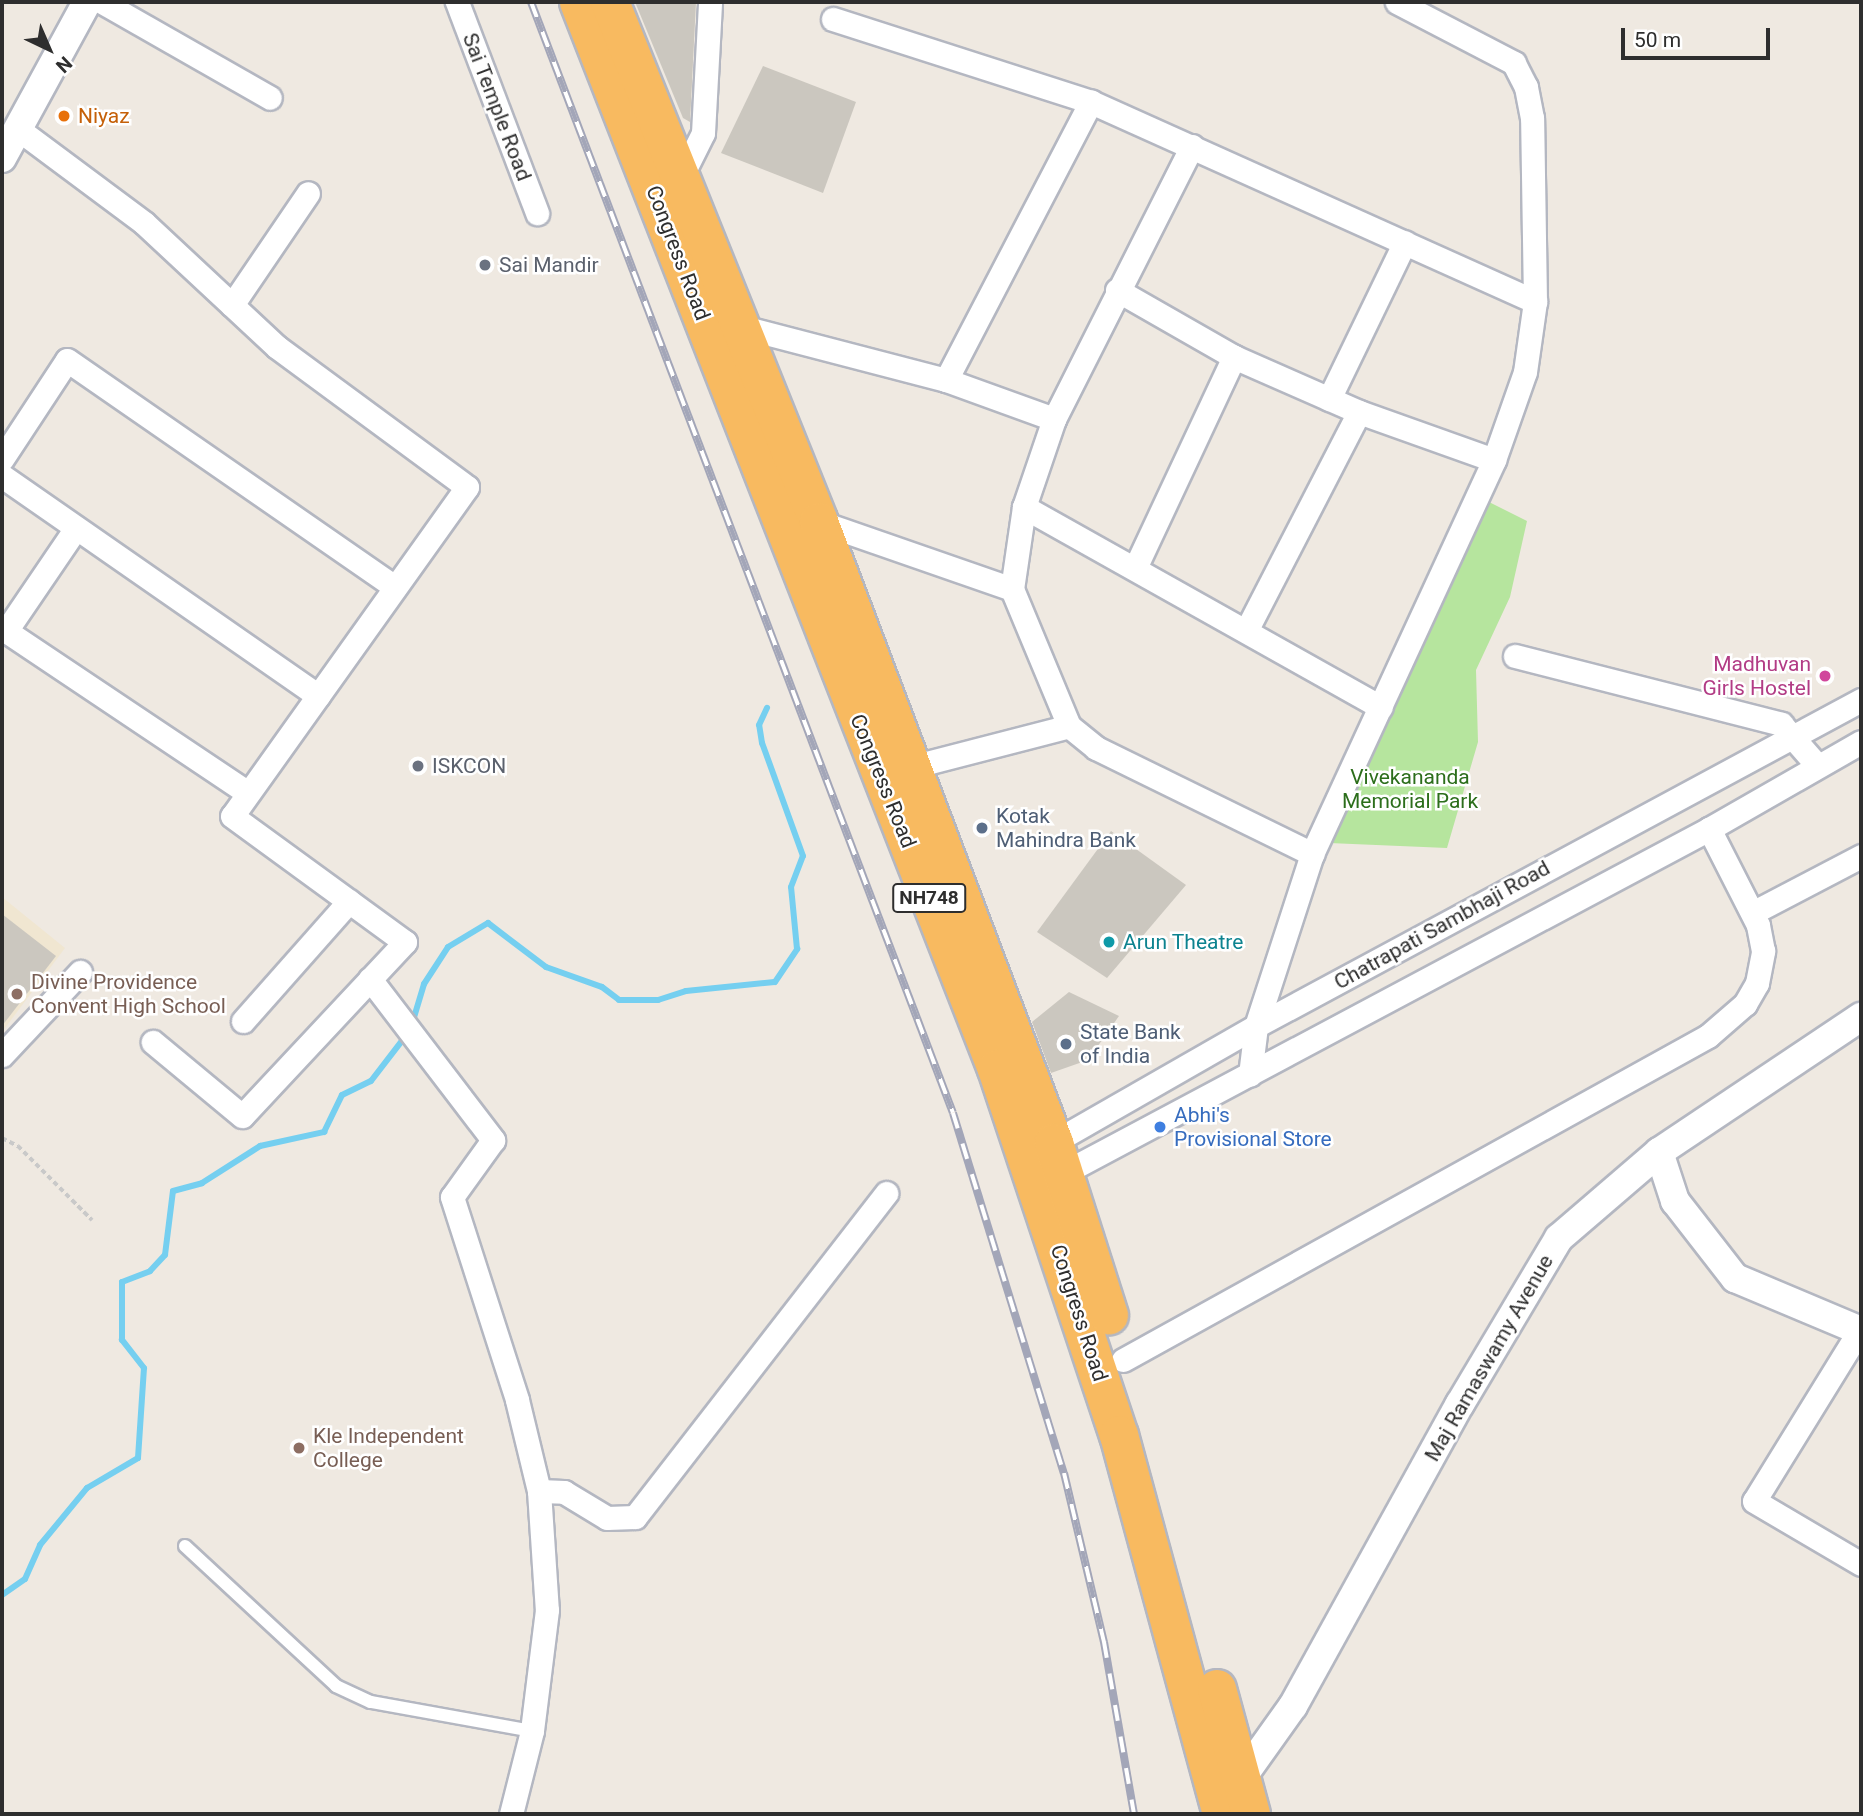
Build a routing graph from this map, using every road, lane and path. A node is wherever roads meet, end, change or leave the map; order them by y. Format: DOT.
graph roads {
  1 [pos="87,2"];
  2 [pos="102,2"];
  3 [pos="457,2"];
  4 [pos="579,2"];
  5 [pos="610,2"];
  6 [pos="710,2"];
  7 [pos="1397,2"];
  8 [pos="833,19"];
  9 [pos="270,98"];
  10 [pos="1091,102"];
  11 [pos="18,129"];
  12 [pos="1192,146"];
  13 [pos="2,158"];
  14 [pos="680,179"];
  15 [pos="308,193"];
  16 [pos="537,213"];
  17 [pos="1405,242"];
  18 [pos="1117,290"];
  19 [pos="1535,302"];
  20 [pos="232,304"];
  21 [pos="721,327"];
  22 [pos="1234,357"];
  23 [pos="946,380"];
  24 [pos="1329,399"];
  25 [pos="1359,412"];
  26 [pos="1054,419"];
  27 [pos="2,459"];
  28 [pos="1494,460"];
  29 [pos="2,476"];
  30 [pos="1024,507"];
  31 [pos="819,522"];
  32 [pos="76,528"];
  33 [pos="1136,566"];
  34 [pos="395,587"];
  35 [pos="1012,589"];
  36 [pos="1247,629"];
  37 [pos="1515,656"];
  38 [pos="318,696"];
  39 [pos="1861,700"];
  40 [pos="1381,707"];
  41 [pos="1069,726"];
  42 [pos="1795,736"];
  43 [pos="1861,742"];
  44 [pos="1816,764"];
  45 [pos="911,767"];
  46 [pos="248,793"];
  47 [pos="1709,830"];
  48 [pos="1312,855"];
  49 [pos="1861,856"];
  50 [pos="349,901"];
  51 [pos="1754,912"];
  52 [pos="80,972"];
  53 [pos="370,979"];
  54 [pos="1861,1017"];
  55 [pos="243,1021"];
  56 [pos="1256,1026"];
  57 [pos="153,1042"];
  58 [pos="2,1055"];
  59 [pos="1250,1075"];
  60 [pos="2,1138"];
  61 [pos="1659,1152"];
  62 [pos="1045,1165"];
  63 [pos="886,1193"];
  64 [pos="92,1220"];
  65 [pos="1861,1330"];
  66 [pos="1123,1360"];
  67 [pos="539,1491"];
  68 [pos="186,1546"];
  69 [pos="1861,1564"];
  70 [pos="532,1731"];
  71 [pos="1227,1793"];
  72 [pos="511,1814"];
  73 [pos="1251,1814"];
  1 -- 11 [label="street"];
  2 -- 9 [label="street"];
  3 -- 16 [label="street, Sai Temple Road"];
  4 -- 21 [label="highway, Congress Road / NH748"];
  5 -- 14 [label="highway, Congress Road / NH748"];
  6 -- 14 [label="street"];
  7 -- 19 [label="street"];
  8 -- 10 [label="street"];
  10 -- 12 [label="street"];
  10 -- 23 [label="street"];
  11 -- 13 [label="street"];
  11 -- 20 [label="street"];
  12 -- 17 [label="street"];
  12 -- 18 [label="street"];
  14 -- 21 [label="highway, Congress Road / NH748"];
  15 -- 20 [label="street"];
  17 -- 19 [label="street"];
  17 -- 24 [label="street"];
  18 -- 22 [label="street"];
  18 -- 26 [label="street"];
  19 -- 28 [label="street"];
  20 -- 34 [label="street"];
  21 -- 23 [label="street"];
  21 -- 31 [label="highway, Congress Road / NH748"];
  21 -- 62 [label="highway, Congress Road / NH748"];
  22 -- 24 [label="street"];
  22 -- 33 [label="street"];
  23 -- 26 [label="street"];
  24 -- 25 [label="street"];
  25 -- 28 [label="street"];
  25 -- 36 [label="street"];
  26 -- 30 [label="street"];
  27 -- 34 [label="street"];
  28 -- 40 [label="street"];
  29 -- 32 [label="street"];
  30 -- 33 [label="street"];
  30 -- 35 [label="street"];
  31 -- 35 [label="street"];
  31 -- 45 [label="highway, Congress Road / NH748"];
  32 -- 38 [label="street"];
  32 -- 46 [label="street"];
  33 -- 36 [label="street"];
  34 -- 38 [label="street"];
  35 -- 41 [label="street"];
  36 -- 40 [label="street"];
  37 -- 42 [label="street"];
  38 -- 46 [label="street"];
  39 -- 42 [label="street, Chatrapati Sambhaji Road"];
  40 -- 48 [label="street"];
  41 -- 45 [label="street"];
  41 -- 48 [label="street"];
  42 -- 44 [label="street"];
  42 -- 56 [label="street, Chatrapati Sambhaji Road"];
  43 -- 44 [label="street, Chatrapati Sambhaji Road"];
  44 -- 47 [label="street, Chatrapati Sambhaji Road"];
  45 -- 62 [label="highway, Congress Road / NH748"];
  46 -- 50 [label="street"];
  47 -- 51 [label="street"];
  47 -- 59 [label="street, Chatrapati Sambhaji Road"];
  48 -- 56 [label="street"];
  49 -- 51 [label="street"];
  50 -- 53 [label="street"];
  50 -- 55 [label="street"];
  51 -- 66 [label="street"];
  52 -- 58 [label="street"];
  53 -- 57 [label="street"];
  53 -- 67 [label="street"];
  54 -- 61 [label="street, Maj Ramaswamy Avenue"];
  56 -- 59 [label="street"];
  56 -- 62 [label="street, Chatrapati Sambhaji Road"];
  59 -- 62 [label="street, Chatrapati Sambhaji Road"];
  60 -- 64 [label="path"];
  61 -- 65 [label="street"];
  61 -- 71 [label="street, Maj Ramaswamy Avenue"];
  62 -- 66 [label="highway, Congress Road / NH748"];
  62 -- 71 [label="highway, Congress Road / NH748"];
  63 -- 67 [label="street"];
  65 -- 69 [label="street"];
  66 -- 71 [label="highway, Congress Road / NH748"];
  67 -- 70 [label="street"];
  68 -- 70 [label="lane"];
  70 -- 72 [label="street"];
  71 -- 73 [label="highway, Congress Road / NH748"];
}
